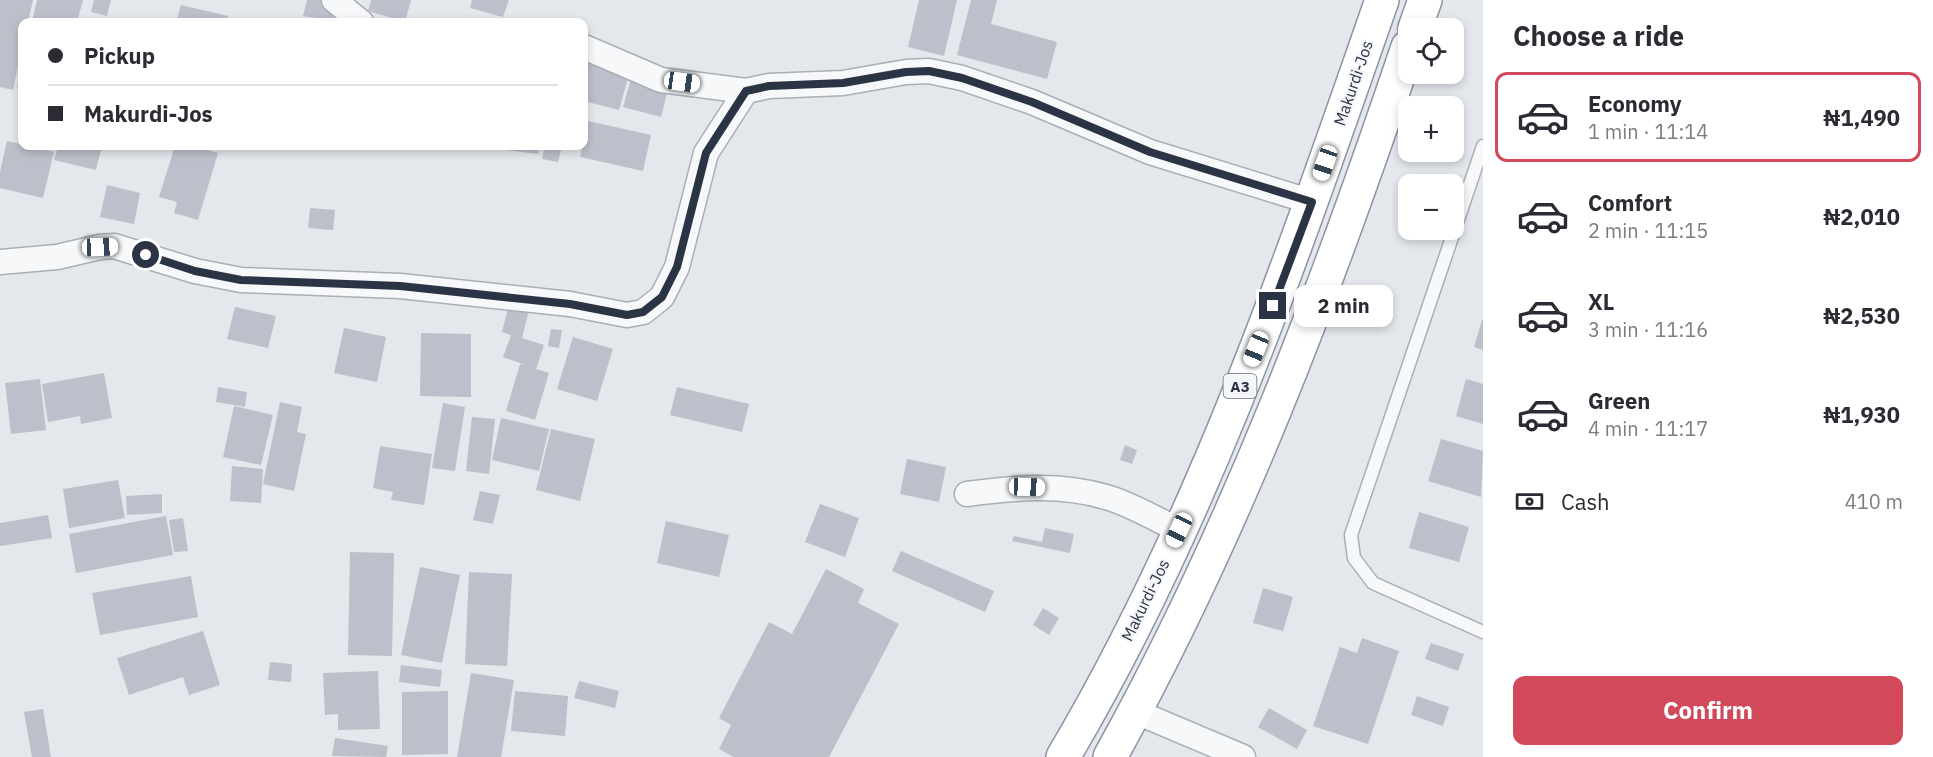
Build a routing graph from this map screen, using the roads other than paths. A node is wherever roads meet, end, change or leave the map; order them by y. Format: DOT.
graph roads {
  1 [pos="334,0"];
  2 [pos="1382,0"];
  3 [pos="1425,0"];
  4 [pos="356,18"];
  5 [pos="1419,18"];
  6 [pos="588,49"];
  7 [pos="1398,76"];
  8 [pos="746,91"];
  9 [pos="1483,146"];
  10 [pos="1312,202"];
  11 [pos="0,262"];
  12 [pos="967,494"];
  13 [pos="1179,530"];
  14 [pos="1483,632"];
  15 [pos="1134,711"];
  16 [pos="1063,757"];
  17 [pos="1110,757"];
  18 [pos="1243,757"];
  1 -- 4 [label="street"];
  2 -- 10 [label="highway, Makurdi-Jos / A3"];
  3 -- 5 [label="highway"];
  6 -- 8 [label="street"];
  7 -- 15 [label="highway, A3"];
  8 -- 10 [label="street"];
  8 -- 11 [label="street"];
  9 -- 14 [label="lane"];
  10 -- 13 [label="highway, Makurdi-Jos / A3"];
  12 -- 13 [label="street"];
  13 -- 16 [label="highway, Makurdi-Jos / A3"];
  15 -- 17 [label="highway, A3"];
  15 -- 18 [label="street"];
}
